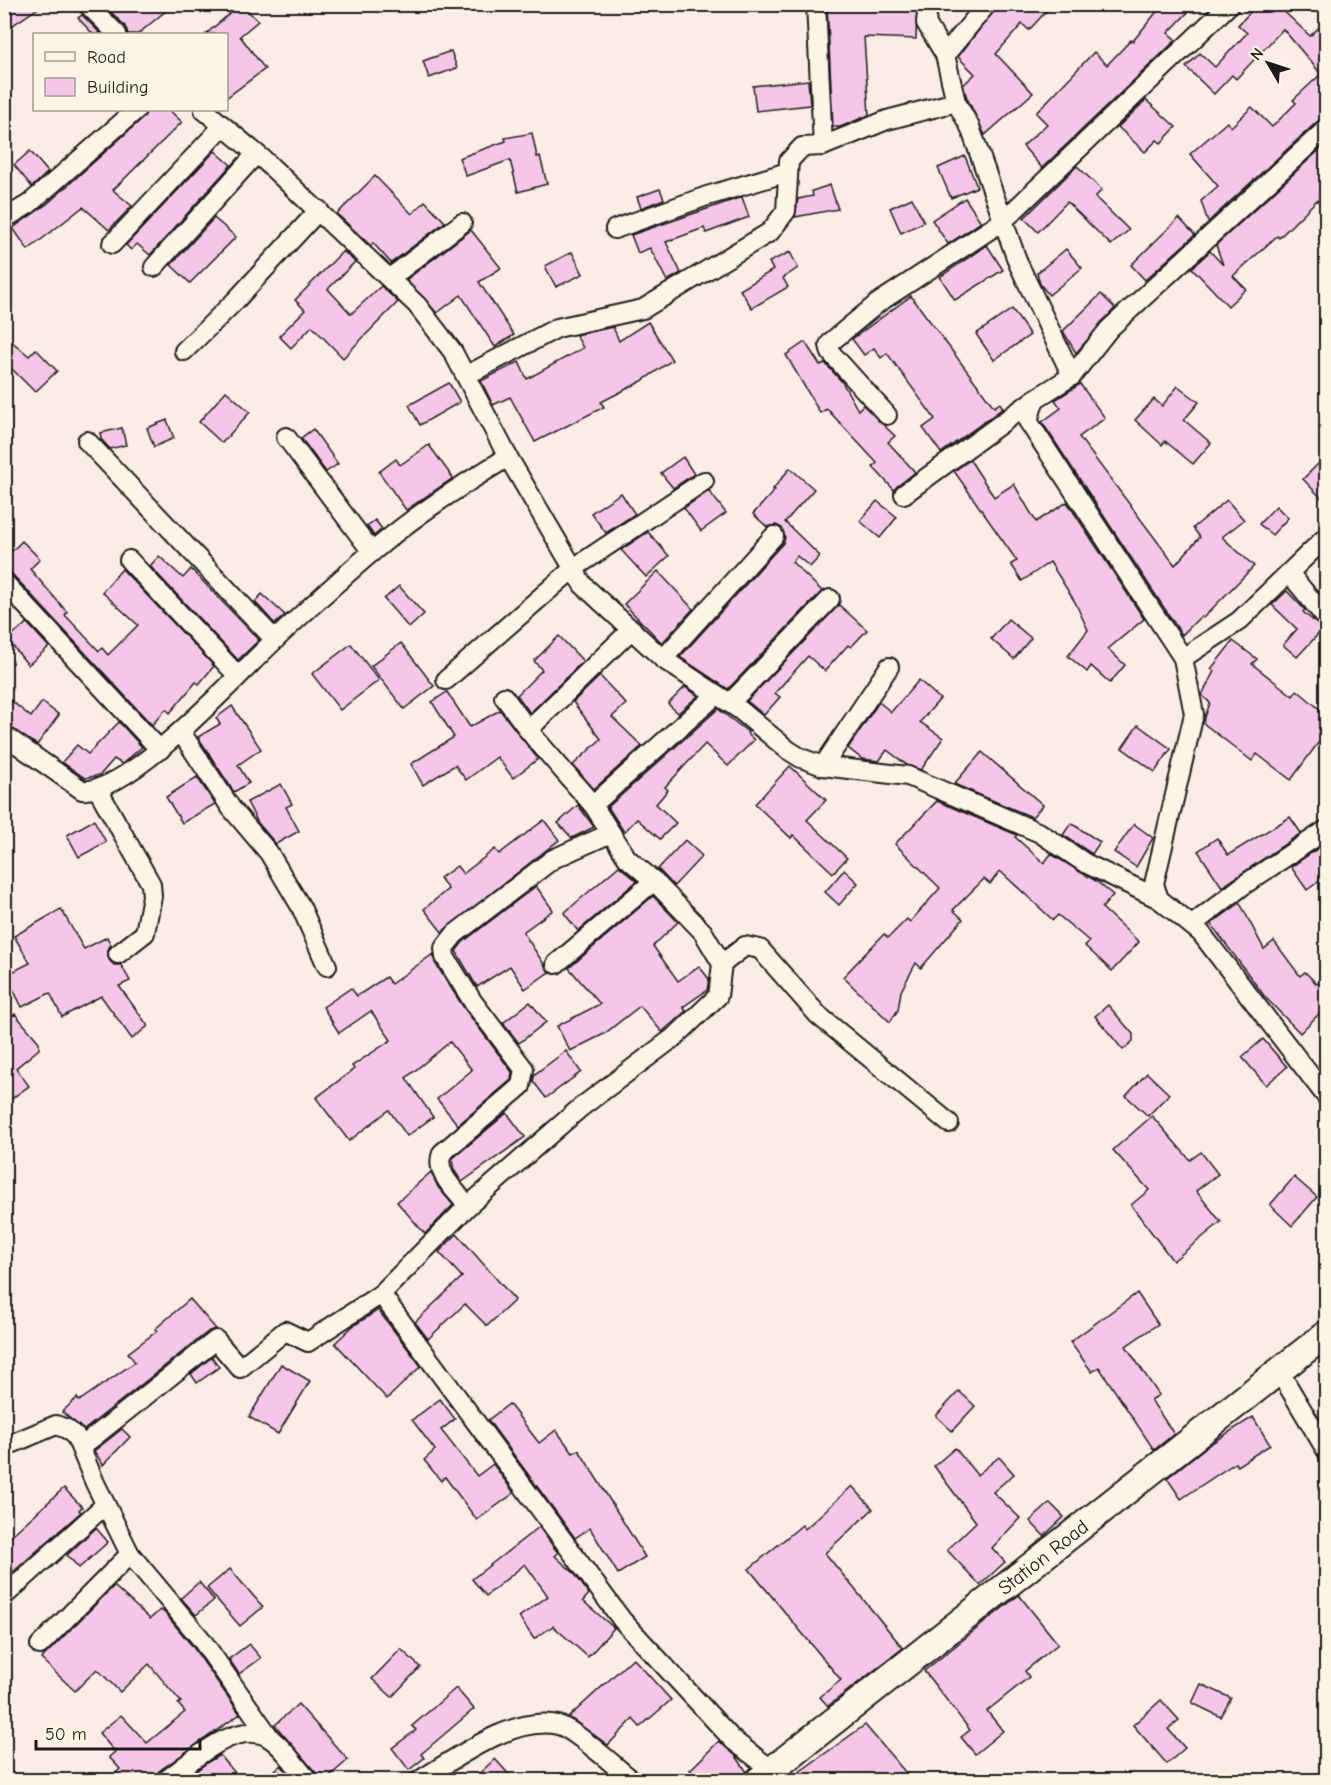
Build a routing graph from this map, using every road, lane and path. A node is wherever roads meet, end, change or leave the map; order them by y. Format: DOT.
graph roads {
  1 [pos="87,4"];
  2 [pos="816,4"];
  3 [pos="928,4"];
  4 [pos="987,4"];
  5 [pos="1230,4"];
  6 [pos="116,33"];
  7 [pos="945,56"];
  8 [pos="956,102"];
  9 [pos="135,111"];
  10 [pos="205,111"];
  11 [pos="223,126"];
  12 [pos="1326,129"];
  13 [pos="823,146"];
  14 [pos="256,154"];
  15 [pos="788,172"];
  16 [pos="319,210"];
  17 [pos="4,219"];
  18 [pos="1003,221"];
  19 [pos="462,223"];
  20 [pos="615,229"];
  21 [pos="112,244"];
  22 [pos="154,267"];
  23 [pos="390,278"];
  24 [pos="184,351"];
  25 [pos="466,375"];
  26 [pos="1072,376"];
  27 [pos="1035,399"];
  28 [pos="887,415"];
  29 [pos="286,437"];
  30 [pos="87,441"];
  31 [pos="508,458"];
  32 [pos="704,481"];
  33 [pos="904,494"];
  34 [pos="774,536"];
  35 [pos="1323,546"];
  36 [pos="372,552"];
  37 [pos="129,560"];
  38 [pos="574,568"];
  39 [pos="1290,574"];
  40 [pos="4,582"];
  41 [pos="830,599"];
  42 [pos="1326,618"];
  43 [pos="632,629"];
  44 [pos="274,640"];
  45 [pos="1183,658"];
  46 [pos="663,659"];
  47 [pos="890,667"];
  48 [pos="237,675"];
  49 [pos="446,680"];
  50 [pos="504,697"];
  51 [pos="723,699"];
  52 [pos="528,730"];
  53 [pos="181,732"];
  54 [pos="4,735"];
  55 [pos="160,750"];
  56 [pos="823,766"];
  57 [pos="97,788"];
  58 [pos="593,806"];
  59 [pos="1326,830"];
  60 [pos="611,833"];
  61 [pos="654,881"];
  62 [pos="1159,899"];
  63 [pos="1192,925"];
  64 [pos="118,954"];
  65 [pos="556,964"];
  66 [pos="722,964"];
  67 [pos="327,966"];
  68 [pos="1326,1096"];
  69 [pos="949,1123"];
  70 [pos="468,1206"];
  71 [pos="381,1294"];
  72 [pos="1326,1334"];
  73 [pos="1279,1371"];
  74 [pos="4,1447"];
  75 [pos="81,1447"];
  76 [pos="1326,1450"];
  77 [pos="105,1505"];
  78 [pos="130,1554"];
  79 [pos="4,1596"];
  80 [pos="40,1645"];
  81 [pos="271,1739"];
  82 [pos="765,1775"];
  83 [pos="166,1780"];
  84 [pos="308,1780"];
  85 [pos="420,1780"];
  86 [pos="632,1780"];
  1 -- 6 [label="street"];
  2 -- 13 [label="street"];
  3 -- 7 [label="street"];
  4 -- 7 [label="street"];
  5 -- 18 [label="street"];
  7 -- 8 [label="street"];
  8 -- 13 [label="street"];
  8 -- 18 [label="street"];
  9 -- 17 [label="street"];
  10 -- 11 [label="street"];
  11 -- 14 [label="street"];
  11 -- 21 [label="street"];
  12 -- 26 [label="street"];
  13 -- 15 [label="street"];
  14 -- 16 [label="street"];
  14 -- 22 [label="street"];
  15 -- 20 [label="street"];
  15 -- 25 [label="street"];
  16 -- 23 [label="street"];
  16 -- 24 [label="street"];
  18 -- 26 [label="street"];
  18 -- 28 [label="street"];
  19 -- 23 [label="street"];
  23 -- 25 [label="street"];
  25 -- 31 [label="street"];
  26 -- 27 [label="street"];
  27 -- 33 [label="street"];
  27 -- 45 [label="street"];
  29 -- 36 [label="street"];
  30 -- 44 [label="street"];
  31 -- 36 [label="street"];
  31 -- 38 [label="street"];
  32 -- 38 [label="street"];
  34 -- 46 [label="street"];
  35 -- 39 [label="street"];
  36 -- 44 [label="street"];
  37 -- 48 [label="street"];
  38 -- 43 [label="street"];
  38 -- 49 [label="street"];
  39 -- 42 [label="street"];
  39 -- 45 [label="street"];
  40 -- 55 [label="street"];
  41 -- 51 [label="street"];
  43 -- 46 [label="street"];
  43 -- 52 [label="street"];
  44 -- 48 [label="street"];
  45 -- 62 [label="street"];
  46 -- 51 [label="street"];
  47 -- 56 [label="street"];
  48 -- 53 [label="street"];
  50 -- 52 [label="street"];
  51 -- 56 [label="street"];
  51 -- 58 [label="street"];
  52 -- 58 [label="street"];
  53 -- 55 [label="street"];
  53 -- 67 [label="street"];
  54 -- 57 [label="street"];
  55 -- 57 [label="street"];
  56 -- 62 [label="street"];
  57 -- 64 [label="street"];
  58 -- 60 [label="street"];
  59 -- 63 [label="street"];
  60 -- 61 [label="street"];
  60 -- 70 [label="street"];
  61 -- 65 [label="street"];
  61 -- 66 [label="street"];
  62 -- 63 [label="street"];
  63 -- 68 [label="street"];
  66 -- 69 [label="street"];
  66 -- 70 [label="street"];
  70 -- 71 [label="street"];
  71 -- 75 [label="street"];
  71 -- 82 [label="street"];
  72 -- 73 [label="main road, Station Road"];
  73 -- 76 [label="street"];
  73 -- 82 [label="main road, Station Road"];
  74 -- 75 [label="street"];
  75 -- 77 [label="street"];
  77 -- 78 [label="street"];
  77 -- 79 [label="street"];
  78 -- 80 [label="street"];
  78 -- 81 [label="street"];
  81 -- 83 [label="street"];
  81 -- 84 [label="street"];
  85 -- 86 [label="street"];
}
